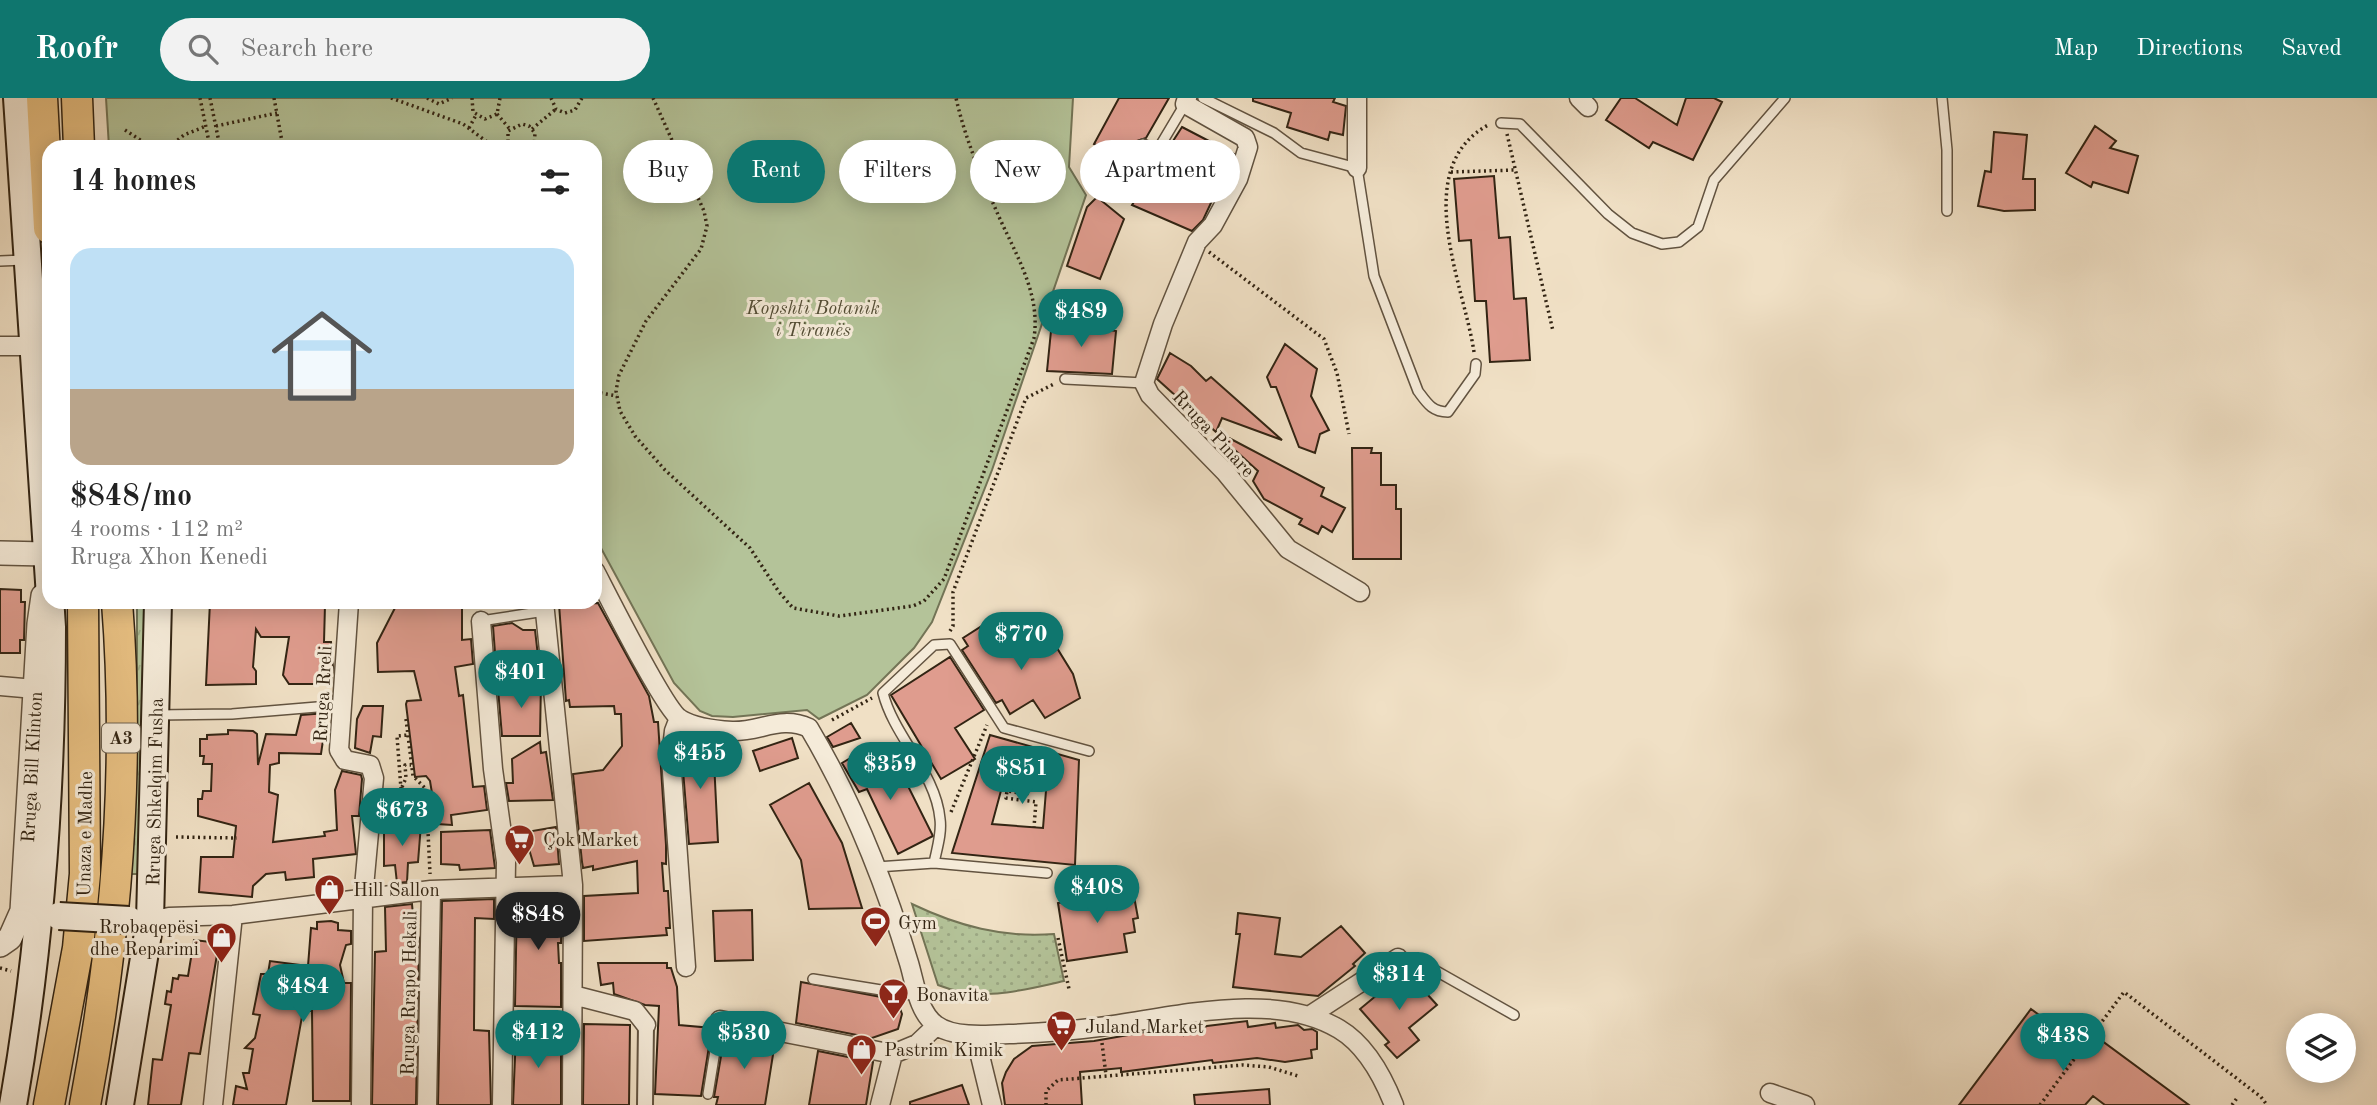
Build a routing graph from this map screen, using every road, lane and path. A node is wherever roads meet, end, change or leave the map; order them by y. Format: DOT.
graph roads {
  1 [pos="76,98"];
  2 [pos="200,98"];
  3 [pos="210,98"];
  4 [pos="274,98"];
  5 [pos="391,98"];
  6 [pos="427,98"];
  7 [pos="452,98"];
  8 [pos="470,98"];
  9 [pos="500,98"];
  10 [pos="551,98"];
  11 [pos="582,98"];
  12 [pos="653,98"];
  13 [pos="956,98"];
  14 [pos="1203,98"];
  15 [pos="1357,98"];
  16 [pos="1785,98"];
  17 [pos="1942,98"];
  18 [pos="21,101"];
  19 [pos="1186,101"];
  20 [pos="435,103"];
  21 [pos="556,109"];
  22 [pos="431,112"];
  23 [pos="277,113"];
  24 [pos="497,114"];
  25 [pos="476,115"];
  26 [pos="1502,122"];
  27 [pos="206,126"];
  28 [pos="216,126"];
  29 [pos="469,128"];
  30 [pos="510,129"];
  31 [pos="532,129"];
  32 [pos="125,130"];
  33 [pos="79,140"];
  34 [pos="140,140"];
  35 [pos="178,140"];
  36 [pos="209,140"];
  37 [pos="219,140"];
  38 [pos="282,140"];
  39 [pos="484,140"];
  40 [pos="506,140"];
  41 [pos="535,140"];
  42 [pos="1163,140"];
  43 [pos="1357,168"];
  44 [pos="1515,170"];
  45 [pos="1450,172"];
  46 [pos="42,196"];
  47 [pos="1947,211"];
  48 [pos="1197,242"];
  49 [pos="13,260"];
  50 [pos="1553,331"];
  51 [pos="38,345"];
  52 [pos="0,346"];
  53 [pos="1476,364"];
  54 [pos="1065,379"];
  55 [pos="1144,383"];
  56 [pos="602,393"];
  57 [pos="617,396"];
  58 [pos="1349,434"];
  59 [pos="42,450"];
  60 [pos="0,553"];
  61 [pos="42,554"];
  62 [pos="602,584"];
  63 [pos="1360,592"];
  64 [pos="42,608"];
  65 [pos="50,609"];
  66 [pos="83,609"];
  67 [pos="118,609"];
  68 [pos="158,609"];
  69 [pos="348,609"];
  70 [pos="537,609"];
  71 [pos="546,609"];
  72 [pos="481,621"];
  73 [pos="953,626"];
  74 [pos="0,686"];
  75 [pos="35,689"];
  76 [pos="883,693"];
  77 [pos="341,705"];
  78 [pos="992,711"];
  79 [pos="155,715"];
  80 [pos="679,718"];
  81 [pos="406,719"];
  82 [pos="832,720"];
  83 [pos="408,735"];
  84 [pos="1026,745"];
  85 [pos="1089,751"];
  86 [pos="411,765"];
  87 [pos="401,789"];
  88 [pos="1027,794"];
  89 [pos="1027,801"];
  90 [pos="427,809"];
  91 [pos="1034,827"];
  92 [pos="177,837"];
  93 [pos="237,838"];
  94 [pos="940,839"];
  95 [pos="934,863"];
  96 [pos="877,867"];
  97 [pos="1047,873"];
  98 [pos="573,885"];
  99 [pos="505,887"];
  100 [pos="431,890"];
  101 [pos="363,898"];
  102 [pos="50,915"];
  103 [pos="233,915"];
  104 [pos="140,921"];
  105 [pos="1058,938"];
  106 [pos="0,945"];
  107 [pos="1398,958"];
  108 [pos="686,967"];
  109 [pos="813,979"];
  110 [pos="1069,989"];
  111 [pos="572,995"];
  112 [pos="919,996"];
  113 [pos="1514,1015"];
  114 [pos="1309,1016"];
  115 [pos="720,1020"];
  116 [pos="646,1025"];
  117 [pos="936,1026"];
  118 [pos="1100,1027"];
  119 [pos="975,1035"];
  120 [pos="892,1055"];
  121 [pos="1106,1075"];
  122 [pos="1298,1076"];
  123 [pos="1770,1093"];
  124 [pos="708,1094"];
  125 [pos="2237,1098"];
  126 [pos="13,1105"];
  127 [pos="49,1105"];
  128 [pos="85,1105"];
  129 [pos="120,1105"];
  130 [pos="213,1105"];
  131 [pos="361,1105"];
  132 [pos="427,1105"];
  133 [pos="502,1105"];
  134 [pos="572,1105"];
  135 [pos="645,1105"];
  136 [pos="880,1105"];
  137 [pos="992,1105"];
  138 [pos="1046,1105"];
  139 [pos="1394,1105"];
  140 [pos="1805,1105"];
  141 [pos="2040,1105"];
  142 [pos="2232,1105"];
  143 [pos="2267,1105"];
  1 -- 33 [label="highway"];
  2 -- 27 [label="path"];
  3 -- 28 [label="path"];
  4 -- 23 [label="path"];
  5 -- 22 [label="path"];
  6 -- 20 [label="path"];
  7 -- 20 [label="path"];
  8 -- 25 [label="path"];
  9 -- 24 [label="path"];
  10 -- 21 [label="path"];
  11 -- 21 [label="path"];
  12 -- 57 [label="path"];
  13 -- 57 [label="path"];
  14 -- 43 [label="lane"];
  15 -- 43 [label="street"];
  16 -- 26 [label="lane"];
  17 -- 47 [label="lane"];
  18 -- 46 [label="highway"];
  18 -- 49 [label="main road"];
  19 -- 42 [label="lane"];
  19 -- 48 [label="street"];
  20 -- 22 [label="path"];
  21 -- 31 [label="path"];
  22 -- 29 [label="path"];
  23 -- 28 [label="path"];
  23 -- 38 [label="path"];
  24 -- 25 [label="path"];
  24 -- 30 [label="path"];
  25 -- 29 [label="path"];
  26 -- 44 [label="path"];
  26 -- 45 [label="path"];
  27 -- 35 [label="path"];
  27 -- 36 [label="path"];
  28 -- 37 [label="path"];
  29 -- 39 [label="path"];
  30 -- 31 [label="path"];
  30 -- 40 [label="path"];
  31 -- 41 [label="path"];
  32 -- 34 [label="path"];
  43 -- 53 [label="lane"];
  44 -- 45 [label="path"];
  44 -- 50 [label="path"];
  45 -- 53 [label="path"];
  48 -- 55 [label="street"];
  48 -- 58 [label="path"];
  49 -- 51 [label="main road"];
  51 -- 52 [label="street"];
  51 -- 59 [label="main road"];
  54 -- 55 [label="lane"];
  54 -- 73 [label="path"];
  55 -- 63 [label="street, Rruga Pinare"];
  56 -- 57 [label="path"];
  60 -- 61 [label="street"];
  62 -- 80 [label="street"];
  64 -- 75 [label="street, Rruga Bill Klinton"];
  65 -- 102 [label="main road"];
  66 -- 127 [label="highway, Unaza e Madhe / A3"];
  67 -- 128 [label="highway, Unaza e Madhe / A3"];
  68 -- 79 [label="main road, Rruga Shkelqim Fusha"];
  69 -- 77 [label="street, Rruga Rreli"];
  70 -- 72 [label="lane"];
  71 -- 98 [label="street"];
  72 -- 99 [label="street"];
  74 -- 75 [label="street"];
  75 -- 106 [label="street, Rruga Bill Klinton"];
  76 -- 78 [label="lane"];
  76 -- 82 [label="path"];
  76 -- 94 [label="lane"];
  77 -- 79 [label="lane"];
  77 -- 101 [label="street, Rruga Rreli"];
  78 -- 85 [label="lane"];
  78 -- 94 [label="path"];
  79 -- 104 [label="main road, Rruga Shkelqim Fusha"];
  80 -- 96 [label="street"];
  80 -- 108 [label="street"];
  81 -- 83 [label="path"];
  83 -- 86 [label="path"];
  83 -- 87 [label="path"];
  84 -- 88 [label="path"];
  86 -- 87 [label="path"];
  86 -- 90 [label="path, Rruga Rrapo Hekali"];
  87 -- 90 [label="path"];
  88 -- 89 [label="path"];
  88 -- 89 [label="path"];
  89 -- 91 [label="path"];
  90 -- 100 [label="path, Rruga Rrapo Hekali"];
  92 -- 93 [label="path"];
  94 -- 95 [label="lane"];
  95 -- 96 [label="lane"];
  95 -- 97 [label="lane"];
  96 -- 112 [label="street"];
  98 -- 99 [label="street"];
  98 -- 111 [label="street"];
  99 -- 100 [label="street"];
  99 -- 133 [label="street"];
  100 -- 101 [label="street"];
  100 -- 132 [label="street, Rruga Rrapo Hekali"];
  101 -- 103 [label="street"];
  101 -- 131 [label="street"];
  102 -- 104 [label="main road, bridge"];
  102 -- 126 [label="main road"];
  103 -- 104 [label="street"];
  103 -- 130 [label="street"];
  104 -- 129 [label="main road, Rruga Shkelqim Fusha"];
  105 -- 110 [label="path"];
  107 -- 113 [label="lane"];
  107 -- 114 [label="street"];
  109 -- 112 [label="lane"];
  111 -- 116 [label="street"];
  111 -- 134 [label="street"];
  112 -- 117 [label="street"];
  114 -- 118 [label="street"];
  114 -- 139 [label="street"];
  115 -- 120 [label="street"];
  115 -- 124 [label="lane"];
  116 -- 135 [label="street"];
  117 -- 119 [label="street"];
  117 -- 120 [label="street"];
  118 -- 119 [label="street"];
  118 -- 121 [label="path"];
  119 -- 137 [label="street"];
  120 -- 136 [label="street"];
  121 -- 122 [label="path"];
  121 -- 138 [label="path"];
  123 -- 140 [label="street"];
  125 -- 142 [label="path"];
  141 -- 143 [label="path"];
}
